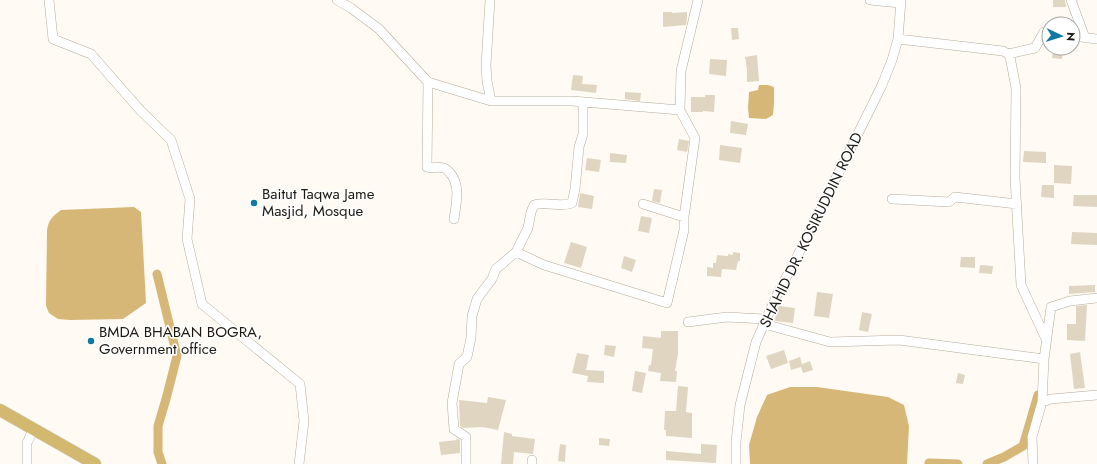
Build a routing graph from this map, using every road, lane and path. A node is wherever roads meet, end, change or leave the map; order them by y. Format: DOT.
graph roads {
  1 [pos="49,0"];
  2 [pos="337,0"];
  3 [pos="490,0"];
  4 [pos="698,0"];
  5 [pos="870,0"];
  6 [pos="1071,0"];
  7 [pos="901,2"];
  8 [pos="1081,37"];
  9 [pos="1041,38"];
  10 [pos="1085,38"];
  11 [pos="898,39"];
  12 [pos="1097,39"];
  13 [pos="1008,54"];
  14 [pos="428,82"];
  15 [pos="491,101"];
  16 [pos="583,102"];
  17 [pos="680,110"];
  18 [pos="892,199"];
  19 [pos="643,204"];
  20 [pos="1017,204"];
  21 [pos="684,217"];
  22 [pos="454,220"];
  23 [pos="516,252"];
  24 [pos="1097,298"];
  25 [pos="688,322"];
  26 [pos="765,322"];
  27 [pos="1046,339"];
  28 [pos="1044,359"];
  29 [pos="1097,395"];
  30 [pos="1042,402"];
  31 [pos="0,410"];
  32 [pos="34,428"];
  33 [pos="28,464"];
  34 [pos="95,464"];
  35 [pos="299,464"];
  36 [pos="466,464"];
  37 [pos="736,464"];
  38 [pos="1033,464"];
  1 -- 35 [label="street"];
  2 -- 14 [label="street"];
  3 -- 15 [label="street"];
  4 -- 17 [label="street"];
  5 -- 7 [label="street"];
  6 -- 10 [label="street"];
  7 -- 11 [label="street, SHAHID DR. KOSIRUDDIN ROAD"];
  8 -- 10 [label="street"];
  9 -- 13 [label="street"];
  10 -- 12 [label="street"];
  11 -- 13 [label="street"];
  11 -- 26 [label="street, SHAHID DR. KOSIRUDDIN ROAD"];
  13 -- 20 [label="street"];
  14 -- 15 [label="street"];
  14 -- 22 [label="street"];
  15 -- 16 [label="street"];
  16 -- 17 [label="street"];
  16 -- 23 [label="street"];
  17 -- 21 [label="street"];
  18 -- 20 [label="street"];
  19 -- 21 [label="street"];
  20 -- 27 [label="street"];
  21 -- 23 [label="street"];
  23 -- 36 [label="street"];
  24 -- 27 [label="street"];
  25 -- 26 [label="street"];
  26 -- 28 [label="street"];
  26 -- 37 [label="street, SHAHID DR. KOSIRUDDIN ROAD"];
  27 -- 28 [label="street"];
  28 -- 30 [label="street"];
  29 -- 30 [label="street"];
  30 -- 38 [label="street"];
  31 -- 32 [label="main road"];
  32 -- 33 [label="street"];
  32 -- 34 [label="main road"];
}
